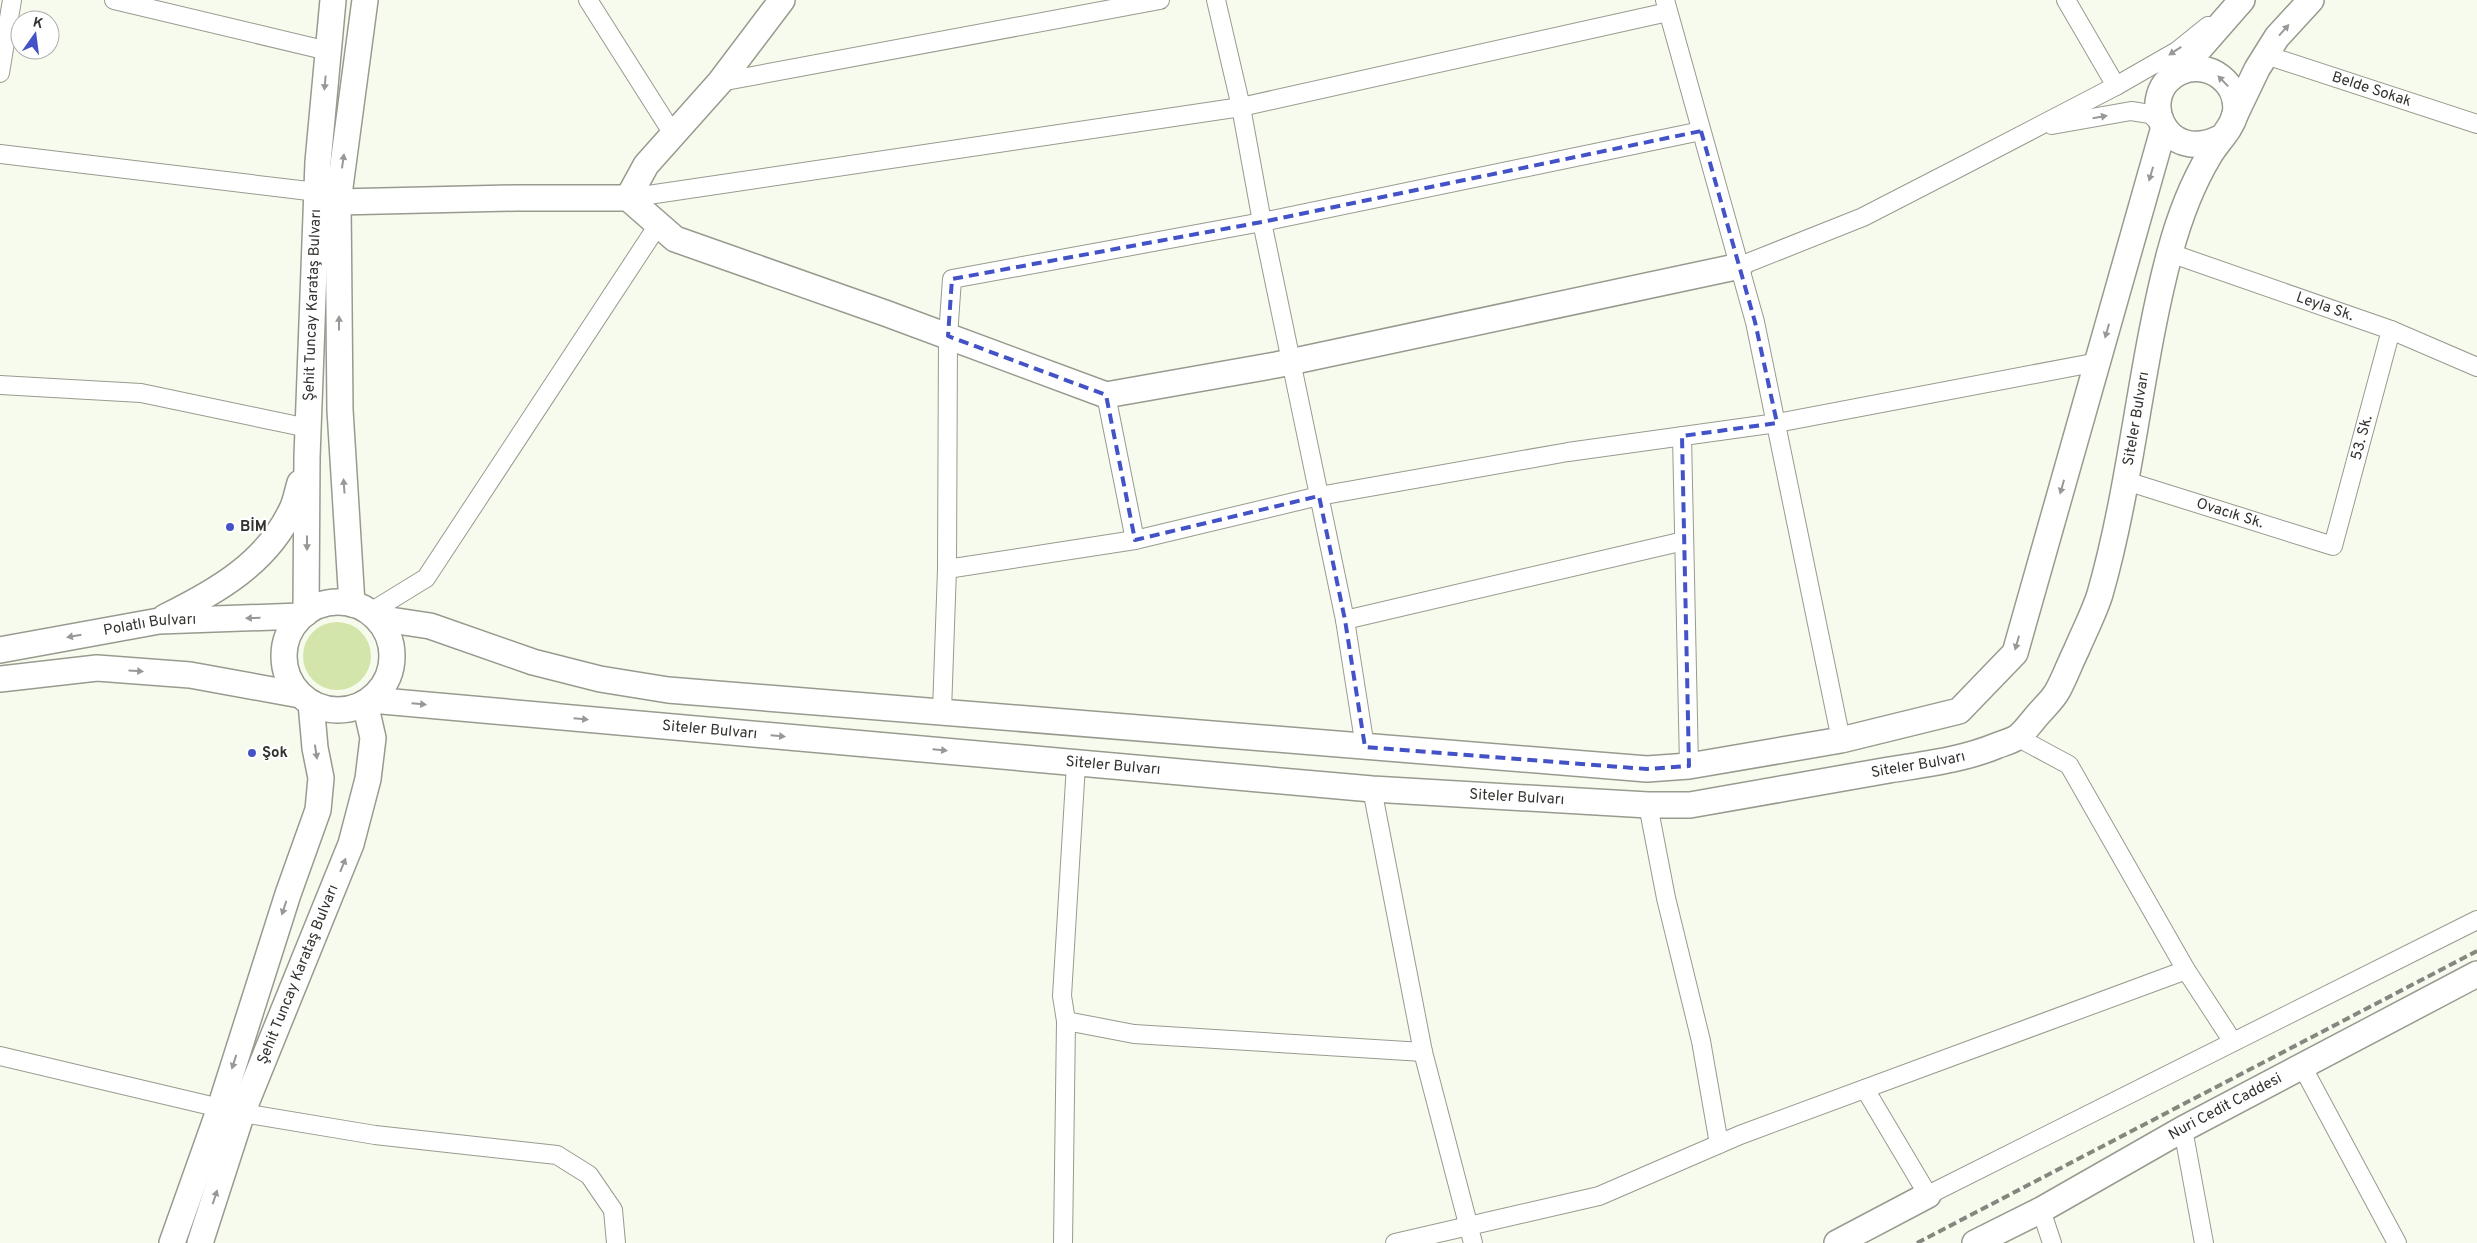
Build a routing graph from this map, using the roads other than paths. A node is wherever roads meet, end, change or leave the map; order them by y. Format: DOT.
graph roads {
  1 [pos="12,0"];
  2 [pos="114,0"];
  3 [pos="333,0"];
  4 [pos="365,0"];
  5 [pos="588,0"];
  6 [pos="782,0"];
  7 [pos="1160,0"];
  8 [pos="1216,0"];
  9 [pos="2066,0"];
  10 [pos="2242,0"];
  11 [pos="2311,0"];
  12 [pos="1666,6"];
  13 [pos="328,51"];
  14 [pos="2266,55"];
  15 [pos="2179,72"];
  16 [pos="0,74"];
  17 [pos="720,82"];
  18 [pos="2116,86"];
  19 [pos="1241,107"];
  20 [pos="2234,117"];
  21 [pos="2477,124"];
  22 [pos="2034,128"];
  23 [pos="2164,128"];
  24 [pos="1701,131"];
  25 [pos="673,134"];
  26 [pos="2220,138"];
  27 [pos="0,154"];
  28 [pos="327,197"];
  29 [pos="628,198"];
  30 [pos="1262,222"];
  31 [pos="658,225"];
  32 [pos="2170,253"];
  33 [pos="1740,266"];
  34 [pos="2391,330"];
  35 [pos="948,336"];
  36 [pos="1291,362"];
  37 [pos="2098,362"];
  38 [pos="2477,367"];
  39 [pos="0,385"];
  40 [pos="1106,395"];
  41 [pos="1777,423"];
  42 [pos="308,428"];
  43 [pos="1682,436"];
  44 [pos="307,457"];
  45 [pos="2126,481"];
  46 [pos="1319,496"];
  47 [pos="1135,540"];
  48 [pos="1684,540"];
  49 [pos="2333,546"];
  50 [pos="946,569"];
  51 [pos="366,612"];
  52 [pos="304,615"];
  53 [pos="1345,620"];
  54 [pos="159,621"];
  55 [pos="0,650"];
  56 [pos="0,679"];
  57 [pos="305,699"];
  58 [pos="368,702"];
  59 [pos="942,711"];
  60 [pos="2018,738"];
  61 [pos="1841,740"];
  62 [pos="1365,746"];
  63 [pos="1076,764"];
  64 [pos="1689,766"];
  65 [pos="1372,790"];
  66 [pos="1648,805"];
  67 [pos="2477,920"];
  68 [pos="2186,970"];
  69 [pos="2477,974"];
  70 [pos="1066,1021"];
  71 [pos="2233,1042"];
  72 [pos="1422,1052"];
  73 [pos="0,1056"];
  74 [pos="2302,1066"];
  75 [pos="1865,1089"];
  76 [pos="231,1110"];
  77 [pos="2184,1129"];
  78 [pos="1719,1144"];
  79 [pos="1928,1195"];
  80 [pos="2041,1210"];
  81 [pos="1471,1235"];
  82 [pos="172,1243"];
  83 [pos="200,1243"];
  84 [pos="616,1243"];
  85 [pos="1063,1243"];
  86 [pos="1395,1243"];
  87 [pos="1837,1243"];
  88 [pos="1975,1243"];
  89 [pos="2052,1243"];
  90 [pos="2204,1243"];
  91 [pos="2397,1243"];
  1 -- 16 [label="street"];
  2 -- 13 [label="street"];
  3 -- 13 [label="main road, Şehit Tuncay Karataş Bulvarı"];
  28 -- 4 [label="main road, Şehit Tuncay Karataş Bulvarı, one-way"];
  5 -- 25 [label="street"];
  6 -- 17 [label="main road"];
  7 -- 17 [label="street"];
  8 -- 19 [label="street"];
  9 -- 18 [label="street"];
  10 -- 15 [label="main road"];
  10 -- 18 [label="street, one-way"];
  14 -- 11 [label="main road, one-way"];
  12 -- 19 [label="street"];
  12 -- 24 [label="street"];
  13 -- 28 [label="main road, Şehit Tuncay Karataş Bulvarı, one-way"];
  14 -- 20 [label="main road"];
  14 -- 21 [label="street, Belde Sokak"];
  20 -- 15 [label="main road, one-way"];
  15 -- 23 [label="main road"];
  17 -- 25 [label="main road"];
  18 -- 22 [label="street"];
  19 -- 29 [label="street"];
  19 -- 30 [label="street"];
  20 -- 26 [label="main road"];
  22 -- 23 [label="street, one-way"];
  22 -- 33 [label="street"];
  23 -- 26 [label="main road"];
  23 -- 37 [label="main road, one-way"];
  24 -- 30 [label="street"];
  24 -- 33 [label="street"];
  25 -- 29 [label="main road"];
  26 -- 32 [label="main road, Siteler Bulvarı"];
  27 -- 28 [label="street"];
  28 -- 29 [label="main road"];
  28 -- 42 [label="main road, Şehit Tuncay Karataş Bulvarı"];
  51 -- 28 [label="main road, Şehit Tuncay Karataş Bulvarı, one-way"];
  29 -- 31 [label="main road"];
  30 -- 35 [label="street"];
  30 -- 36 [label="street"];
  31 -- 35 [label="main road"];
  31 -- 51 [label="street"];
  32 -- 34 [label="street, Leyla Sk."];
  32 -- 45 [label="main road, Siteler Bulvarı"];
  33 -- 36 [label="main road"];
  33 -- 41 [label="street"];
  34 -- 38 [label="street, Leyla Sk."];
  34 -- 49 [label="street, 53. Sk."];
  35 -- 40 [label="main road"];
  35 -- 50 [label="street"];
  36 -- 40 [label="main road"];
  36 -- 46 [label="street"];
  37 -- 41 [label="street"];
  37 -- 61 [label="main road, one-way"];
  39 -- 42 [label="street"];
  40 -- 47 [label="street"];
  41 -- 43 [label="street"];
  41 -- 61 [label="street"];
  42 -- 44 [label="main road, Şehit Tuncay Karataş Bulvarı"];
  43 -- 46 [label="street"];
  43 -- 48 [label="street"];
  44 -- 52 [label="main road, Şehit Tuncay Karataş Bulvarı, one-way"];
  44 -- 54 [label="main road"];
  45 -- 49 [label="street, Ovacık Sk."];
  45 -- 60 [label="main road, Siteler Bulvarı"];
  46 -- 47 [label="street"];
  46 -- 53 [label="street"];
  47 -- 50 [label="street"];
  48 -- 53 [label="street"];
  48 -- 64 [label="street"];
  50 -- 59 [label="street"];
  51 -- 52 [label="main road"];
  51 -- 58 [label="main road"];
  51 -- 59 [label="main road"];
  52 -- 54 [label="main road, Polatlı Bulvarı, one-way"];
  52 -- 57 [label="main road"];
  53 -- 62 [label="street"];
  54 -- 55 [label="main road, Polatlı Bulvarı, one-way"];
  56 -- 57 [label="main road, one-way"];
  57 -- 58 [label="main road"];
  57 -- 76 [label="main road, Şehit Tuncay Karataş Bulvarı, one-way"];
  58 -- 63 [label="main road, Siteler Bulvarı, one-way"];
  76 -- 58 [label="main road, Şehit Tuncay Karataş Bulvarı, one-way"];
  59 -- 62 [label="main road"];
  60 -- 66 [label="main road, Siteler Bulvarı"];
  60 -- 68 [label="street"];
  61 -- 64 [label="main road"];
  62 -- 64 [label="main road"];
  63 -- 65 [label="main road, Siteler Bulvarı"];
  63 -- 70 [label="street"];
  65 -- 66 [label="main road, Siteler Bulvarı"];
  65 -- 72 [label="street"];
  66 -- 78 [label="street"];
  67 -- 71 [label="street"];
  68 -- 71 [label="street"];
  68 -- 75 [label="street"];
  69 -- 74 [label="main road, Nuri Cedit Caddesi"];
  70 -- 72 [label="street"];
  70 -- 85 [label="street"];
  71 -- 79 [label="street"];
  72 -- 81 [label="street"];
  73 -- 76 [label="street"];
  74 -- 77 [label="main road, Nuri Cedit Caddesi"];
  74 -- 91 [label="street"];
  75 -- 78 [label="street"];
  75 -- 79 [label="street"];
  76 -- 82 [label="main road, Şehit Tuncay Karataş Bulvarı"];
  83 -- 76 [label="main road, Şehit Tuncay Karataş Bulvarı, one-way"];
  76 -- 84 [label="street"];
  77 -- 80 [label="main road, Nuri Cedit Caddesi"];
  77 -- 90 [label="street"];
  78 -- 81 [label="street"];
  79 -- 87 [label="main road"];
  80 -- 88 [label="main road, Nuri Cedit Caddesi"];
  80 -- 89 [label="street"];
  81 -- 86 [label="street"];
}
